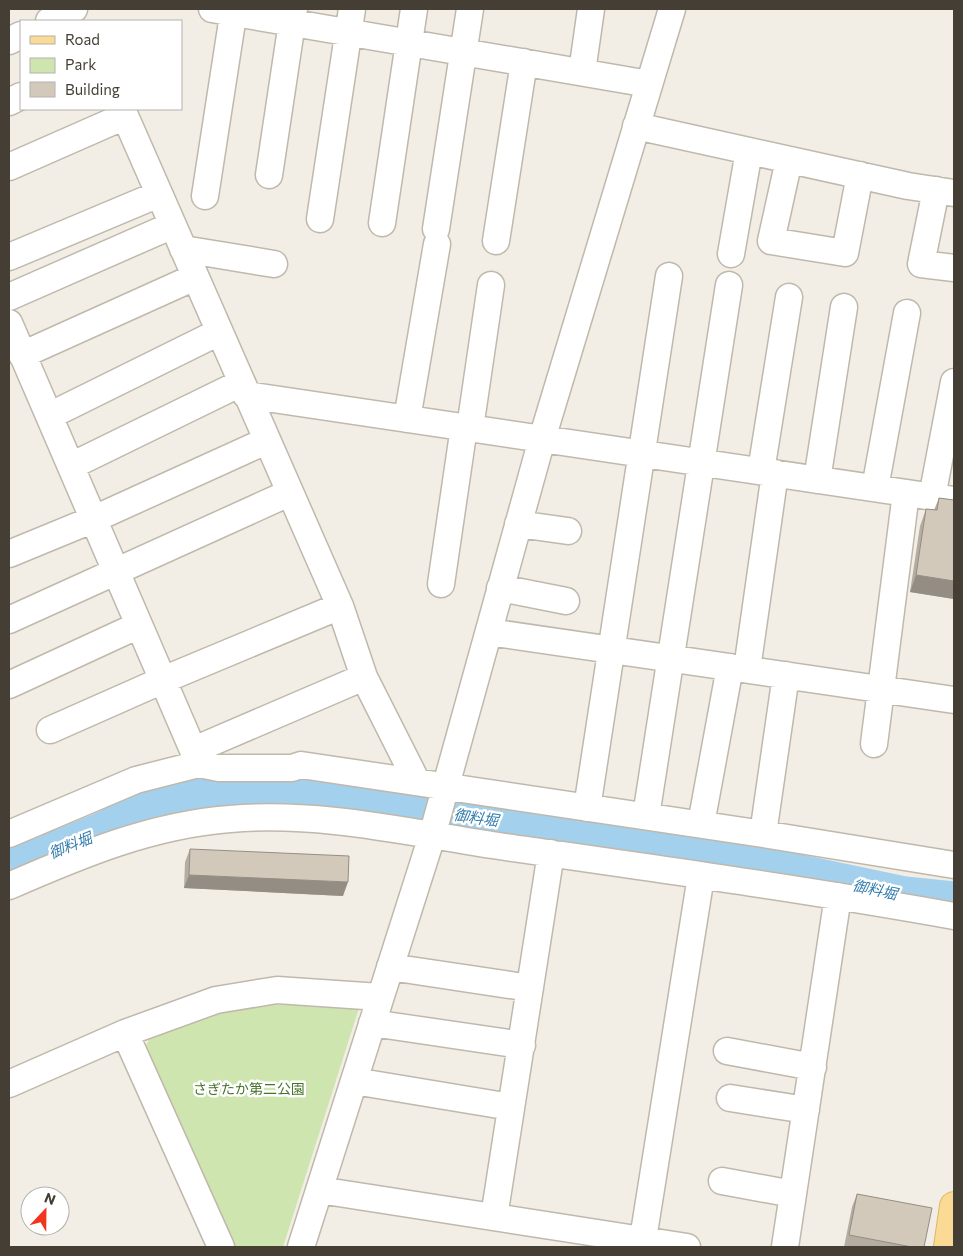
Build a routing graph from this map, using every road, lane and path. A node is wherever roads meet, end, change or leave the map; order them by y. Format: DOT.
graph roads {
  1 [pos="76,9"];
  2 [pos="414,9"];
  3 [pos="470,9"];
  4 [pos="591,9"];
  5 [pos="672,9"];
  6 [pos="226,10"];
  7 [pos="293,16"];
  8 [pos="51,20"];
  9 [pos="82,20"];
  10 [pos="350,20"];
  11 [pos="20,35"];
  12 [pos="9,41"];
  13 [pos="409,42"];
  14 [pos="463,52"];
  15 [pos="524,62"];
  16 [pos="582,72"];
  17 [pos="649,84"];
  18 [pos="123,113"];
  19 [pos="636,126"];
  20 [pos="748,151"];
  21 [pos="789,160"];
  22 [pos="9,167"];
  23 [pos="269,175"];
  24 [pos="860,175"];
  25 [pos="945,192"];
  26 [pos="159,194"];
  27 [pos="205,196"];
  28 [pos="320,219"];
  29 [pos="382,224"];
  30 [pos="173,225"];
  31 [pos="496,241"];
  32 [pos="183,249"];
  33 [pos="731,254"];
  34 [pos="9,257"];
  35 [pos="274,264"];
  36 [pos="954,268"];
  37 [pos="669,276"];
  38 [pos="195,277"];
  39 [pos="490,285"];
  40 [pos="729,285"];
  41 [pos="9,296"];
  42 [pos="789,296"];
  43 [pos="844,307"];
  44 [pos="907,313"];
  45 [pos="219,332"];
  46 [pos="14,340"];
  47 [pos="954,382"];
  48 [pos="244,389"];
  49 [pos="49,416"];
  50 [pos="407,419"];
  51 [pos="467,428"];
  52 [pos="542,439"];
  53 [pos="266,440"];
  54 [pos="643,454"];
  55 [pos="701,462"];
  56 [pos="71,466"];
  57 [pos="768,472"];
  58 [pos="817,480"];
  59 [pos="875,488"];
  60 [pos="290,493"];
  61 [pos="906,493"];
  62 [pos="943,498"];
  63 [pos="94,519"];
  64 [pos="518,524"];
  65 [pos="568,531"];
  66 [pos="9,554"];
  67 [pos="116,572"];
  68 [pos="441,584"];
  69 [pos="500,588"];
  70 [pos="566,601"];
  71 [pos="340,606"];
  72 [pos="9,620"];
  73 [pos="139,625"];
  74 [pos="489,632"];
  75 [pos="612,650"];
  76 [pos="671,658"];
  77 [pos="738,668"];
  78 [pos="786,675"];
  79 [pos="364,677"];
  80 [pos="163,680"];
  81 [pos="9,685"];
  82 [pos="880,689"];
  83 [pos="954,700"];
  84 [pos="50,730"];
  85 [pos="874,744"];
  86 [pos="197,757"];
  87 [pos="417,782"];
  88 [pos="444,791"];
  89 [pos="587,808"];
  90 [pos="646,816"];
  91 [pos="701,824"];
  92 [pos="433,830"];
  93 [pos="9,834"];
  94 [pos="763,834"];
  95 [pos="551,853"];
  96 [pos="954,865"];
  97 [pos="701,876"];
  98 [pos="9,886"];
  99 [pos="838,896"];
  100 [pos="954,916"];
  101 [pos="390,967"];
  102 [pos="530,988"];
  103 [pos="380,997"];
  104 [pos="372,1023"];
  105 [pos="125,1033"];
  106 [pos="522,1045"];
  107 [pos="728,1051"];
  108 [pos="812,1067"];
  109 [pos="354,1081"];
  110 [pos="9,1084"];
  111 [pos="730,1098"];
  112 [pos="511,1107"];
  113 [pos="806,1110"];
  114 [pos="722,1181"];
  115 [pos="319,1190"];
  116 [pos="793,1194"];
  117 [pos="954,1206"];
  118 [pos="494,1217"];
  119 [pos="951,1238"];
  120 [pos="643,1239"];
  121 [pos="221,1247"];
  122 [pos="301,1247"];
  123 [pos="688,1247"];
  124 [pos="785,1247"];
  1 -- 8 [label="street"];
  1 -- 9 [label="street"];
  2 -- 13 [label="street"];
  3 -- 14 [label="street"];
  4 -- 16 [label="street"];
  5 -- 17 [label="street"];
  6 -- 7 [label="street"];
  6 -- 27 [label="street"];
  7 -- 10 [label="street"];
  7 -- 23 [label="street"];
  10 -- 13 [label="street"];
  10 -- 28 [label="street"];
  11 -- 12 [label="street"];
  13 -- 14 [label="street"];
  13 -- 29 [label="street"];
  14 -- 15 [label="street"];
  14 -- 50 [label="street"];
  15 -- 16 [label="street"];
  15 -- 31 [label="street"];
  16 -- 17 [label="street"];
  17 -- 19 [label="street"];
  18 -- 22 [label="street"];
  18 -- 26 [label="street"];
  19 -- 20 [label="street"];
  19 -- 52 [label="street"];
  20 -- 21 [label="street"];
  20 -- 33 [label="street"];
  21 -- 24 [label="street"];
  21 -- 24 [label="street"];
  24 -- 25 [label="street"];
  25 -- 36 [label="street"];
  26 -- 30 [label="street"];
  26 -- 34 [label="street"];
  30 -- 32 [label="street"];
  30 -- 41 [label="street"];
  32 -- 35 [label="street"];
  32 -- 38 [label="street"];
  37 -- 54 [label="street"];
  38 -- 45 [label="street"];
  38 -- 46 [label="street"];
  39 -- 51 [label="street"];
  40 -- 55 [label="street"];
  42 -- 57 [label="street"];
  43 -- 58 [label="street"];
  44 -- 59 [label="street"];
  45 -- 48 [label="street"];
  45 -- 49 [label="street"];
  46 -- 49 [label="street"];
  47 -- 62 [label="street"];
  48 -- 50 [label="street"];
  48 -- 53 [label="street"];
  48 -- 56 [label="street"];
  49 -- 56 [label="street"];
  50 -- 51 [label="street"];
  51 -- 52 [label="street"];
  51 -- 68 [label="street"];
  52 -- 54 [label="street"];
  52 -- 64 [label="street"];
  53 -- 60 [label="street"];
  53 -- 63 [label="street"];
  54 -- 55 [label="street"];
  54 -- 75 [label="street"];
  55 -- 57 [label="street"];
  55 -- 76 [label="street"];
  56 -- 63 [label="street"];
  57 -- 58 [label="street"];
  57 -- 77 [label="street"];
  58 -- 59 [label="street"];
  59 -- 61 [label="street"];
  60 -- 67 [label="street"];
  60 -- 71 [label="street"];
  61 -- 62 [label="street"];
  61 -- 82 [label="street"];
  63 -- 66 [label="street"];
  63 -- 67 [label="street"];
  64 -- 65 [label="street"];
  64 -- 69 [label="street"];
  67 -- 72 [label="street"];
  67 -- 73 [label="street"];
  69 -- 70 [label="street"];
  69 -- 74 [label="street"];
  71 -- 79 [label="street"];
  71 -- 80 [label="street"];
  73 -- 80 [label="street"];
  73 -- 81 [label="street"];
  74 -- 75 [label="street"];
  74 -- 88 [label="street"];
  75 -- 76 [label="street"];
  75 -- 89 [label="street"];
  76 -- 77 [label="street"];
  76 -- 90 [label="street"];
  77 -- 78 [label="street"];
  77 -- 91 [label="street"];
  78 -- 82 [label="street"];
  78 -- 94 [label="street"];
  79 -- 86 [label="street"];
  79 -- 87 [label="street"];
  80 -- 84 [label="street"];
  80 -- 86 [label="street"];
  82 -- 83 [label="street"];
  82 -- 85 [label="street"];
  86 -- 87 [label="street"];
  86 -- 93 [label="street"];
  87 -- 88 [label="street"];
  88 -- 89 [label="street"];
  88 -- 92 [label="street"];
  89 -- 90 [label="street"];
  90 -- 91 [label="street"];
  91 -- 94 [label="street"];
  92 -- 95 [label="street"];
  92 -- 98 [label="street"];
  92 -- 101 [label="street"];
  94 -- 96 [label="street"];
  95 -- 97 [label="street"];
  95 -- 102 [label="street"];
  97 -- 99 [label="street"];
  97 -- 120 [label="street"];
  99 -- 100 [label="street"];
  99 -- 108 [label="street"];
  101 -- 102 [label="street"];
  101 -- 103 [label="street"];
  102 -- 106 [label="street"];
  103 -- 104 [label="street"];
  103 -- 105 [label="street"];
  104 -- 106 [label="street"];
  104 -- 109 [label="street"];
  105 -- 110 [label="street"];
  105 -- 121 [label="street"];
  106 -- 112 [label="street"];
  107 -- 108 [label="street"];
  108 -- 113 [label="street"];
  109 -- 112 [label="street"];
  109 -- 115 [label="street"];
  111 -- 113 [label="street"];
  112 -- 118 [label="street"];
  113 -- 116 [label="street"];
  114 -- 116 [label="street"];
  115 -- 118 [label="street"];
  115 -- 122 [label="street"];
  116 -- 124 [label="street"];
  117 -- 119 [label="main road"];
  118 -- 120 [label="street"];
  120 -- 123 [label="street"];
}
